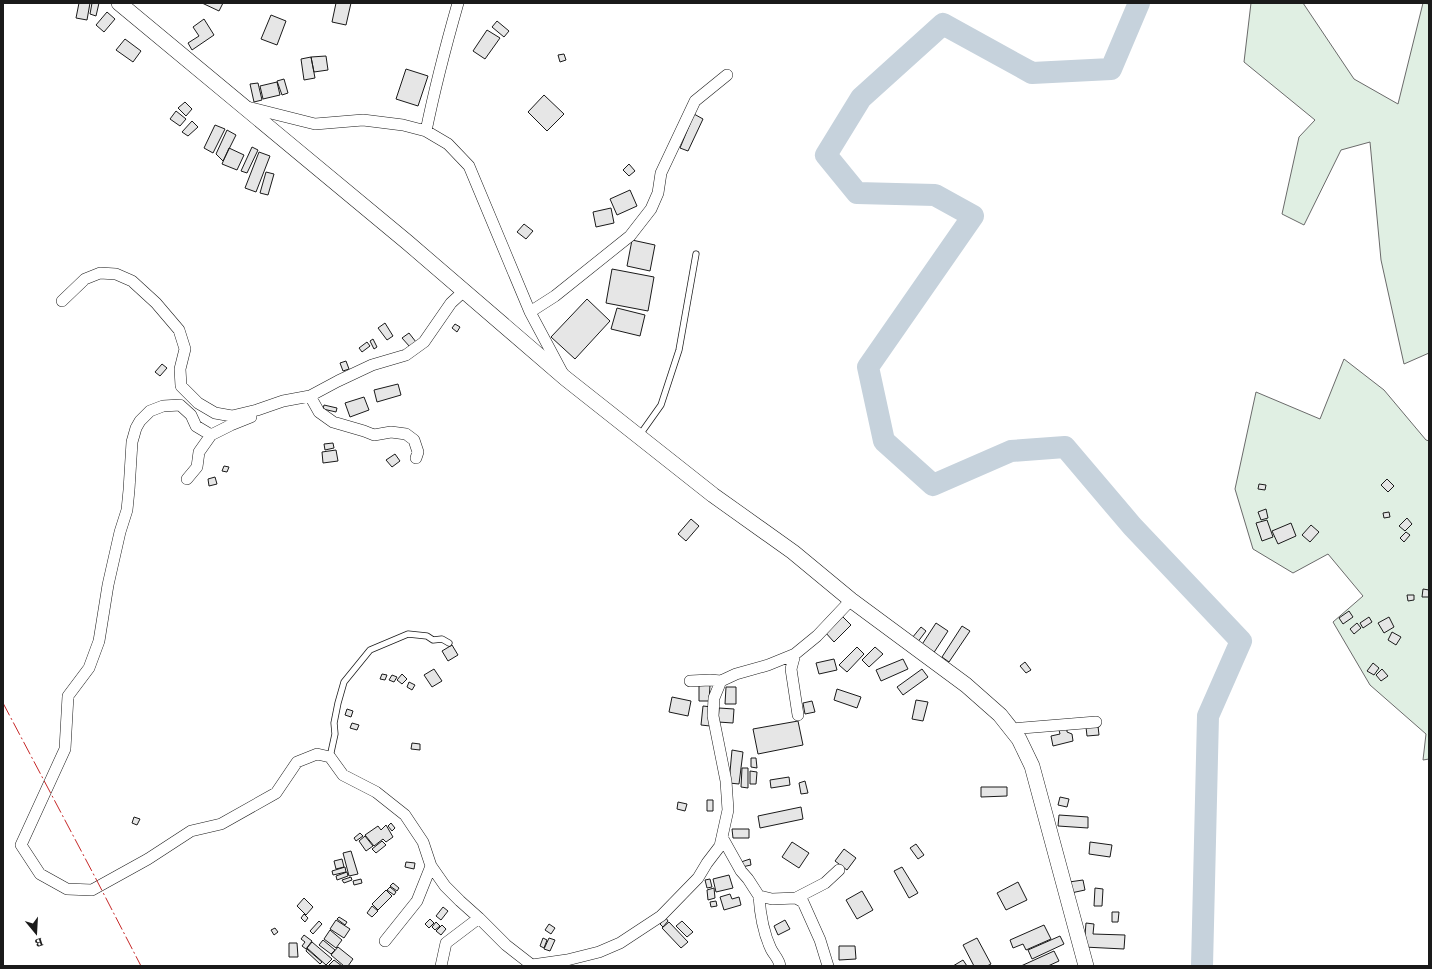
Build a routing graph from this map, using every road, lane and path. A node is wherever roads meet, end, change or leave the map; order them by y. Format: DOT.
graph roads {
  1 [pos="119,3"];
  2 [pos="458,3"];
  3 [pos="727,75"];
  4 [pos="242,105"];
  5 [pos="426,131"];
  6 [pos="696,254"];
  7 [pos="464,291"];
  8 [pos="62,301"];
  9 [pos="530,312"];
  10 [pos="565,378"];
  11 [pos="310,396"];
  12 [pos="283,401"];
  13 [pos="211,435"];
  14 [pos="639,436"];
  15 [pos="416,458"];
  16 [pos="187,479"];
  17 [pos="851,600"];
  18 [pos="449,643"];
  19 [pos="795,654"];
  20 [pos="690,681"];
  21 [pos="721,681"];
  22 [pos="798,715"];
  23 [pos="1096,722"];
  24 [pos="1011,729"];
  25 [pos="330,757"];
  26 [pos="722,837"];
  27 [pos="431,866"];
  28 [pos="839,870"];
  29 [pos="759,896"];
  30 [pos="796,898"];
  31 [pos="479,918"];
  32 [pos="385,941"];
  33 [pos="441,966"];
  34 [pos="532,966"];
  35 [pos="780,966"];
  36 [pos="828,966"];
  37 [pos="1086,966"];
  1 -- 4 [label="street"];
  2 -- 5 [label="street"];
  3 -- 9 [label="street"];
  4 -- 5 [label="street"];
  4 -- 7 [label="street"];
  5 -- 9 [label="street"];
  6 -- 14 [label="lane"];
  7 -- 10 [label="street"];
  7 -- 11 [label="street"];
  8 -- 12 [label="street"];
  9 -- 10 [label="street"];
  10 -- 14 [label="street"];
  11 -- 12 [label="street"];
  11 -- 15 [label="street"];
  12 -- 13 [label="street"];
  13 -- 16 [label="street"];
  13 -- 25 [label="street"];
  14 -- 17 [label="street"];
  17 -- 19 [label="street"];
  17 -- 24 [label="street"];
  18 -- 25 [label="lane"];
  19 -- 21 [label="street"];
  19 -- 22 [label="street"];
  20 -- 21 [label="street"];
  21 -- 26 [label="street"];
  23 -- 24 [label="street"];
  24 -- 37 [label="street"];
  25 -- 27 [label="street"];
  26 -- 29 [label="street"];
  26 -- 34 [label="street"];
  27 -- 31 [label="street"];
  27 -- 32 [label="street"];
  28 -- 30 [label="street"];
  29 -- 30 [label="street"];
  29 -- 35 [label="street"];
  30 -- 36 [label="street"];
  31 -- 33 [label="street"];
  31 -- 34 [label="street"];
}
